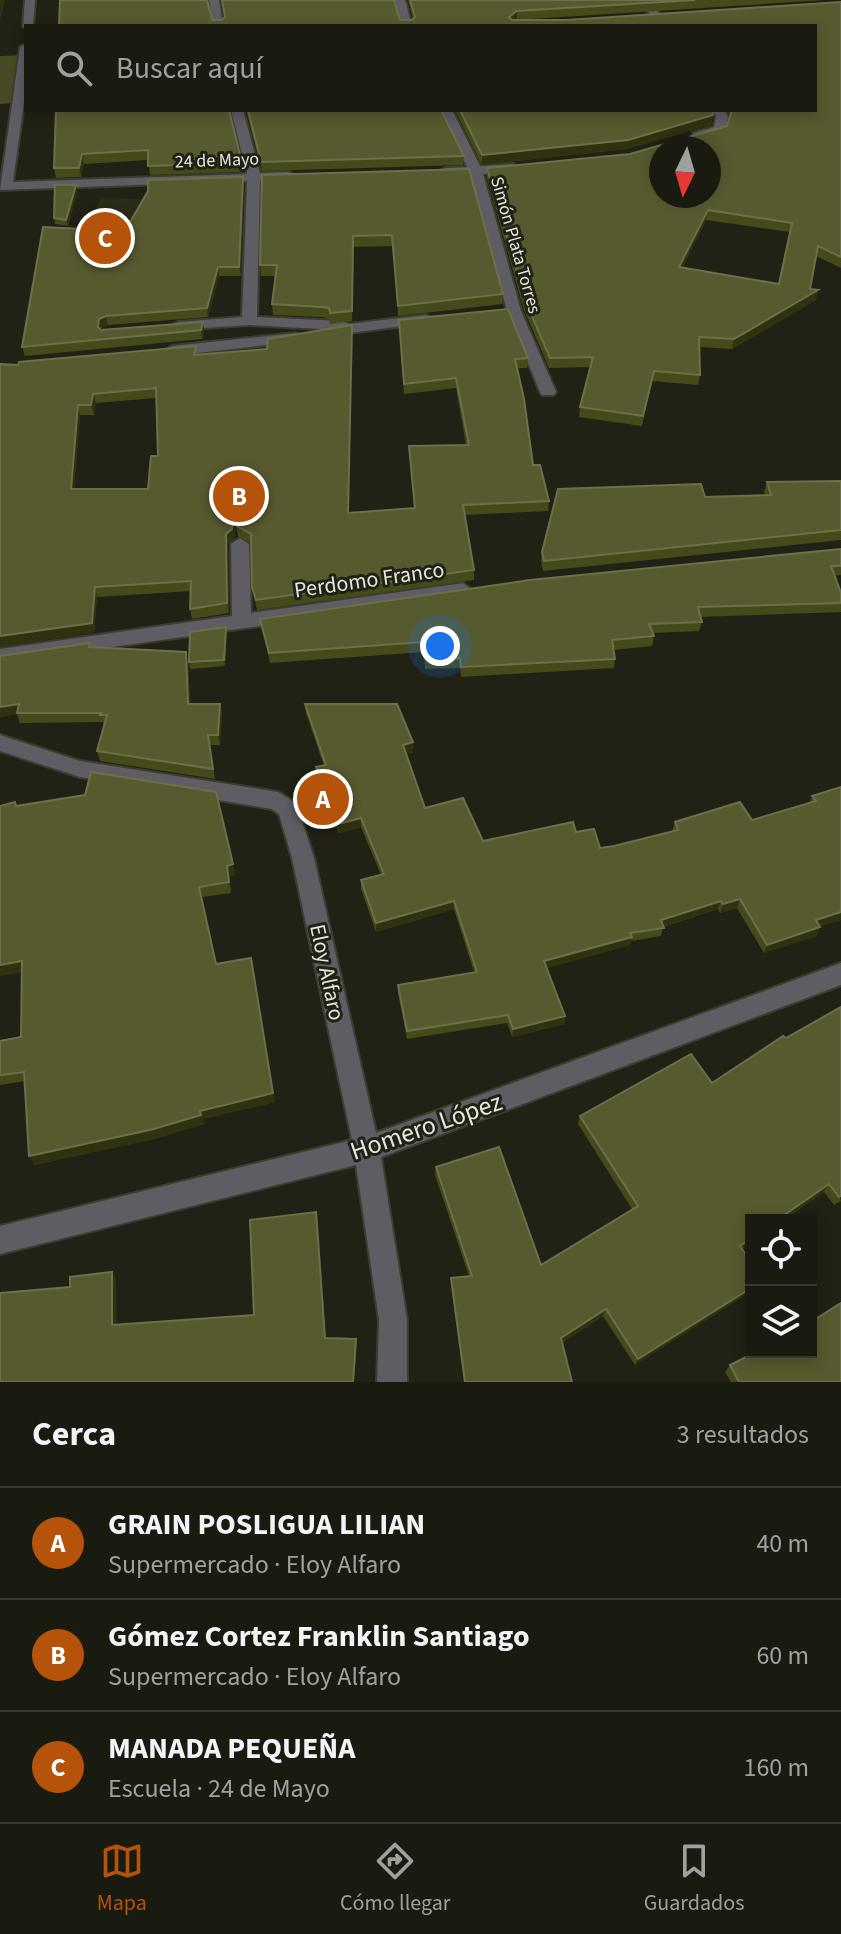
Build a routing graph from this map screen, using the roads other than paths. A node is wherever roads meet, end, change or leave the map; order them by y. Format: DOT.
graph roads {
  1 [pos="30,0"];
  2 [pos="214,0"];
  3 [pos="400,0"];
  4 [pos="645,0"];
  5 [pos="672,16"];
  6 [pos="642,18"];
  7 [pos="660,22"];
  8 [pos="28,24"];
  9 [pos="218,24"];
  10 [pos="406,24"];
  11 [pos="24,68"];
  12 [pos="238,112"];
  13 [pos="447,112"];
  14 [pos="719,112"];
  15 [pos="696,136"];
  16 [pos="522,167"];
  17 [pos="476,172"];
  18 [pos="429,173"];
  19 [pos="301,175"];
  20 [pos="254,176"];
  21 [pos="3,186"];
  22 [pos="441,318"];
  23 [pos="249,321"];
  24 [pos="354,326"];
  25 [pos="155,329"];
  26 [pos="156,352"];
  27 [pos="548,392"];
  28 [pos="240,544"];
  29 [pos="477,588"];
  30 [pos="242,621"];
  31 [pos="0,656"];
  32 [pos="0,743"];
  33 [pos="841,974"];
  34 [pos="367,1149"];
  35 [pos="0,1240"];
  36 [pos="392,1382"];
  1 -- 8 [label="street"];
  2 -- 9 [label="street"];
  3 -- 10 [label="street"];
  4 -- 7 [label="street"];
  5 -- 7 [label="street"];
  6 -- 7 [label="street"];
  11 -- 21 [label="street"];
  12 -- 20 [label="street"];
  13 -- 17 [label="street, Simón Plata Torres"];
  14 -- 15 [label="street"];
  16 -- 17 [label="street"];
  17 -- 18 [label="street"];
  17 -- 27 [label="street, Simón Plata Torres"];
  19 -- 20 [label="street, 24 de Mayo"];
  20 -- 21 [label="street, 24 de Mayo"];
  20 -- 23 [label="street"];
  22 -- 24 [label="street"];
  23 -- 24 [label="street"];
  23 -- 25 [label="street"];
  24 -- 26 [label="street"];
  28 -- 30 [label="street"];
  29 -- 30 [label="street, Perdomo Franco"];
  30 -- 31 [label="street, Perdomo Franco"];
  32 -- 34 [label="street, Eloy Alfaro"];
  33 -- 34 [label="street, Homero López"];
  34 -- 35 [label="street, Homero López"];
  34 -- 36 [label="street, Eloy Alfaro"];
}
